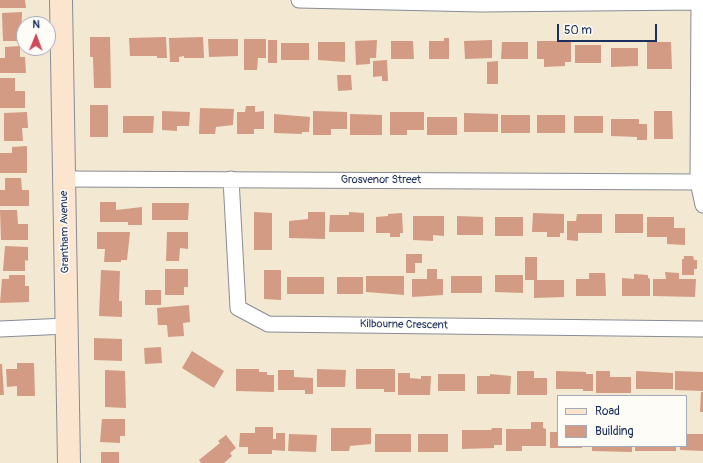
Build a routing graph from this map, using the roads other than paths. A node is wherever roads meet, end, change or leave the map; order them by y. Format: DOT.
graph roads {
  1 [pos="61,0"];
  2 [pos="299,0"];
  3 [pos="699,1"];
  4 [pos="481,2"];
  5 [pos="64,179"];
  6 [pos="231,179"];
  7 [pos="698,182"];
  8 [pos="703,205"];
  9 [pos="67,326"];
  10 [pos="0,329"];
  11 [pos="703,329"];
  12 [pos="69,463"];
  1 -- 5 [label="street, Grantham Avenue"];
  2 -- 4 [label="street"];
  3 -- 4 [label="street"];
  3 -- 7 [label="street"];
  5 -- 6 [label="street, Grosvenor Street"];
  5 -- 9 [label="street, Grantham Avenue"];
  6 -- 7 [label="street, Grosvenor Street"];
  6 -- 11 [label="street, Kilbourne Crescent"];
  7 -- 8 [label="street"];
  9 -- 10 [label="street"];
  9 -- 12 [label="street, Grantham Avenue"];
}
